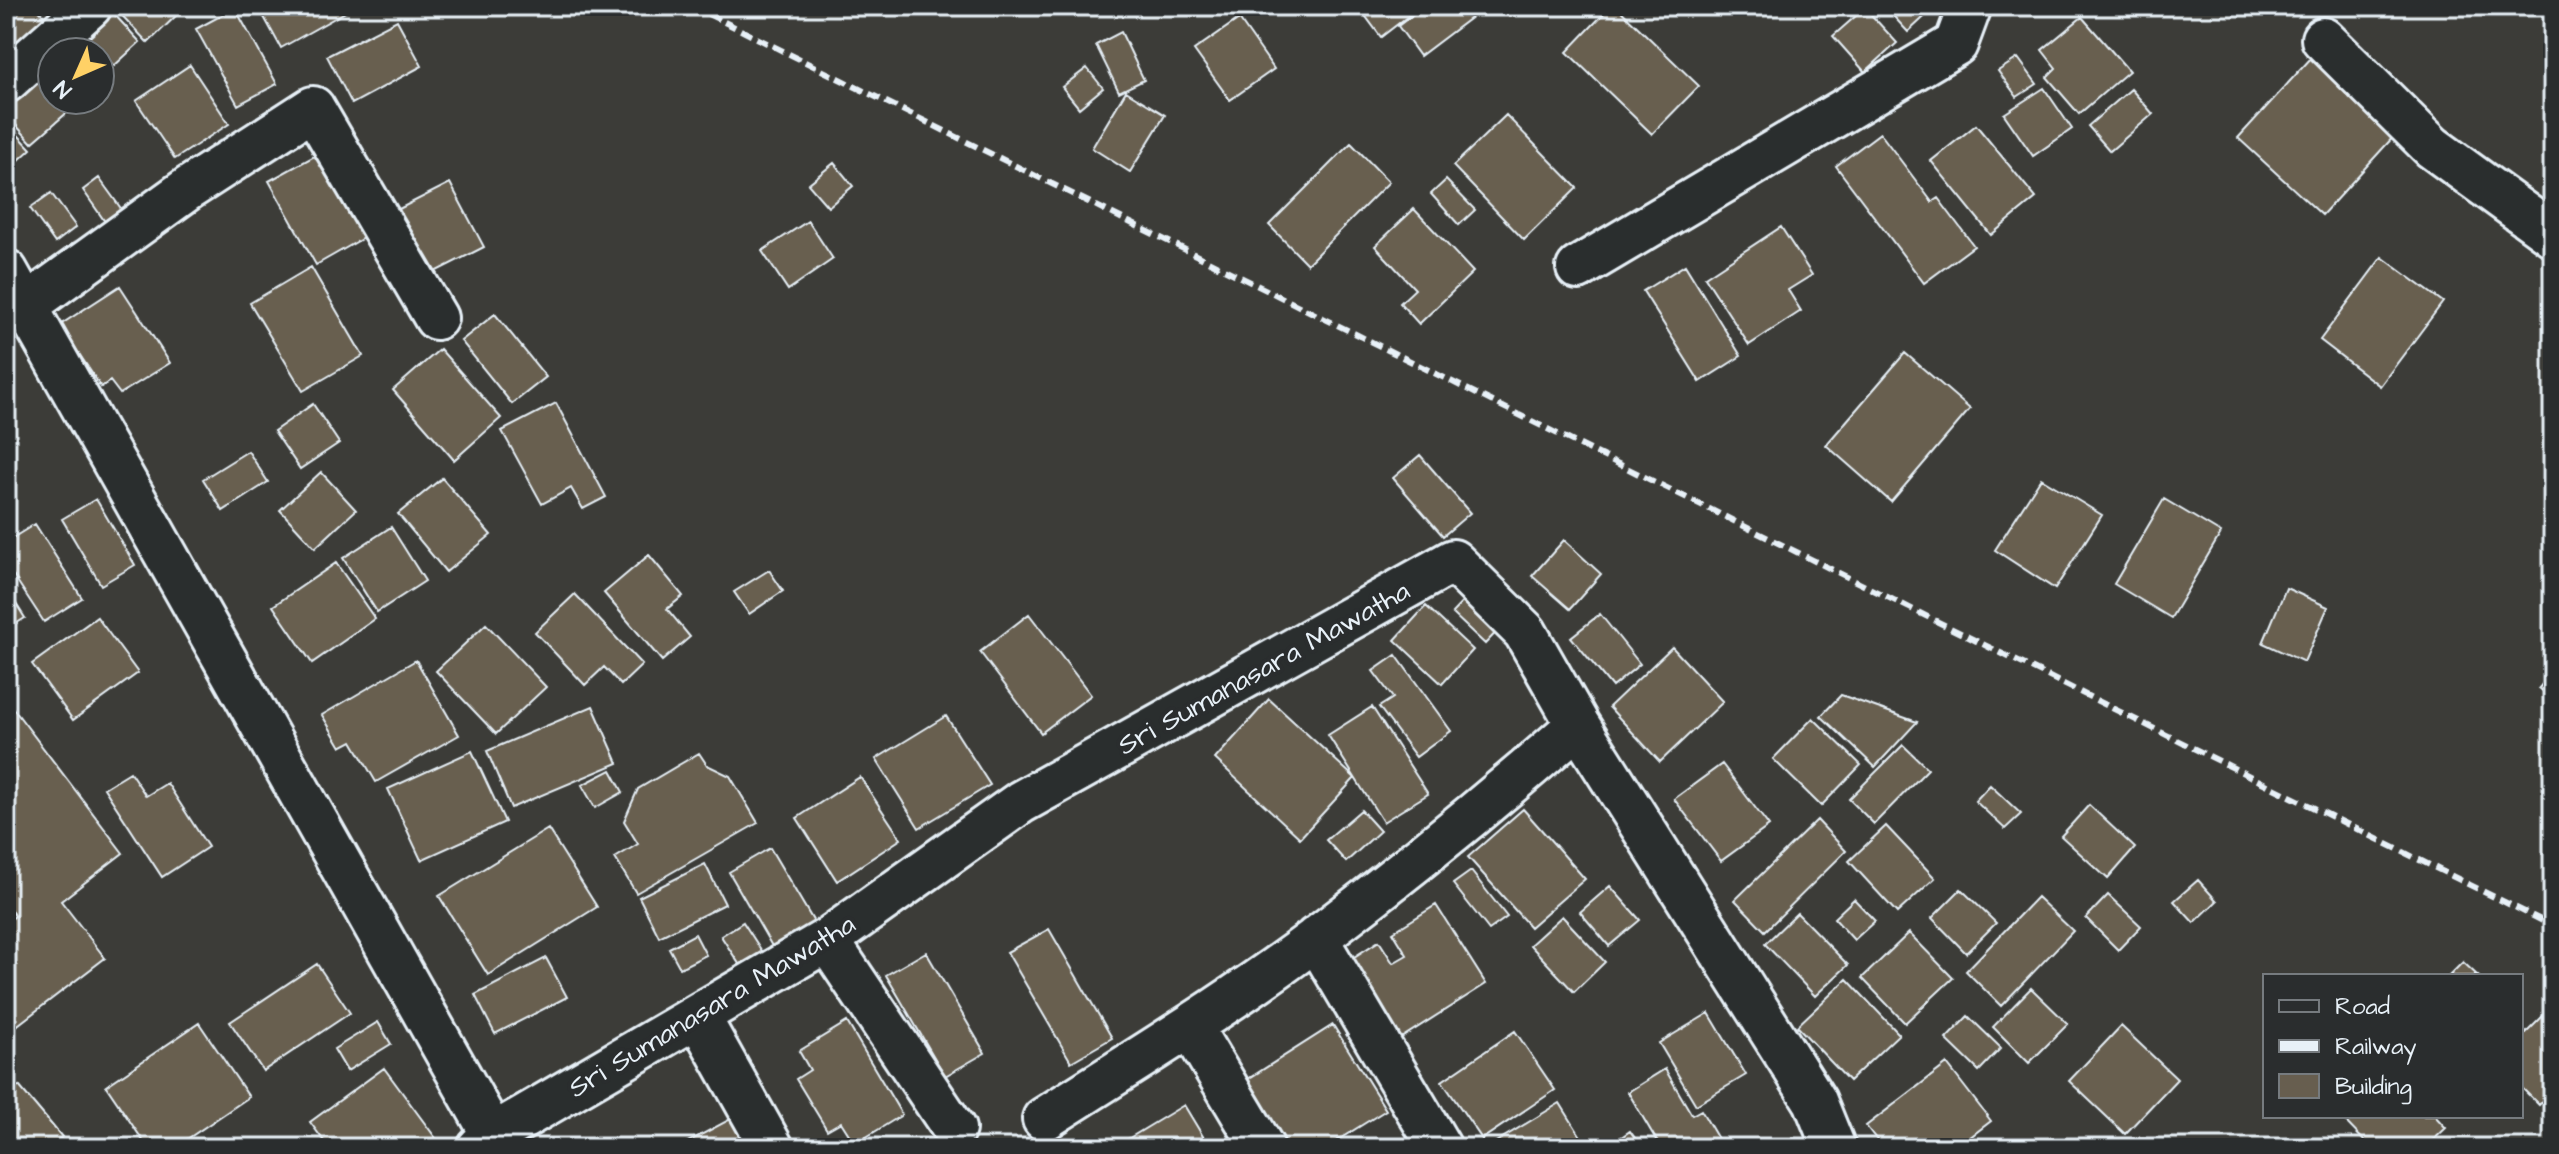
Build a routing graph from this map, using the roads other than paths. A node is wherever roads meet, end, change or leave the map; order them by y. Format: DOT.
graph roads {
  1 [pos="90,6"];
  2 [pos="1970,6"];
  3 [pos="2323,39"];
  4 [pos="6,81"];
  5 [pos="2553,235"];
  6 [pos="1578,268"];
  7 [pos="16,288"];
  8 [pos="436,318"];
  9 [pos="1578,725"];
  10 [pos="1316,938"];
  11 [pos="827,940"];
  12 [pos="698,1016"];
  13 [pos="1190,1026"];
  14 [pos="1044,1119"];
  15 [pos="954,1129"];
  16 [pos="486,1142"];
  17 [pos="772,1148"];
  18 [pos="1263,1148"];
  19 [pos="1440,1148"];
  20 [pos="1834,1148"];
  1 -- 4 [label="street"];
  2 -- 6 [label="street"];
  3 -- 5 [label="street"];
  7 -- 8 [label="street"];
  7 -- 16 [label="street"];
  9 -- 10 [label="street"];
  9 -- 11 [label="street, Sri Sumanasara Mawatha"];
  9 -- 20 [label="street, Sri Sumanasara Mawatha"];
  10 -- 13 [label="street"];
  10 -- 19 [label="street"];
  11 -- 12 [label="street, Sri Sumanasara Mawatha"];
  11 -- 15 [label="street"];
  12 -- 16 [label="street, Sri Sumanasara Mawatha"];
  12 -- 17 [label="street"];
  13 -- 14 [label="street"];
  13 -- 18 [label="street"];
}
